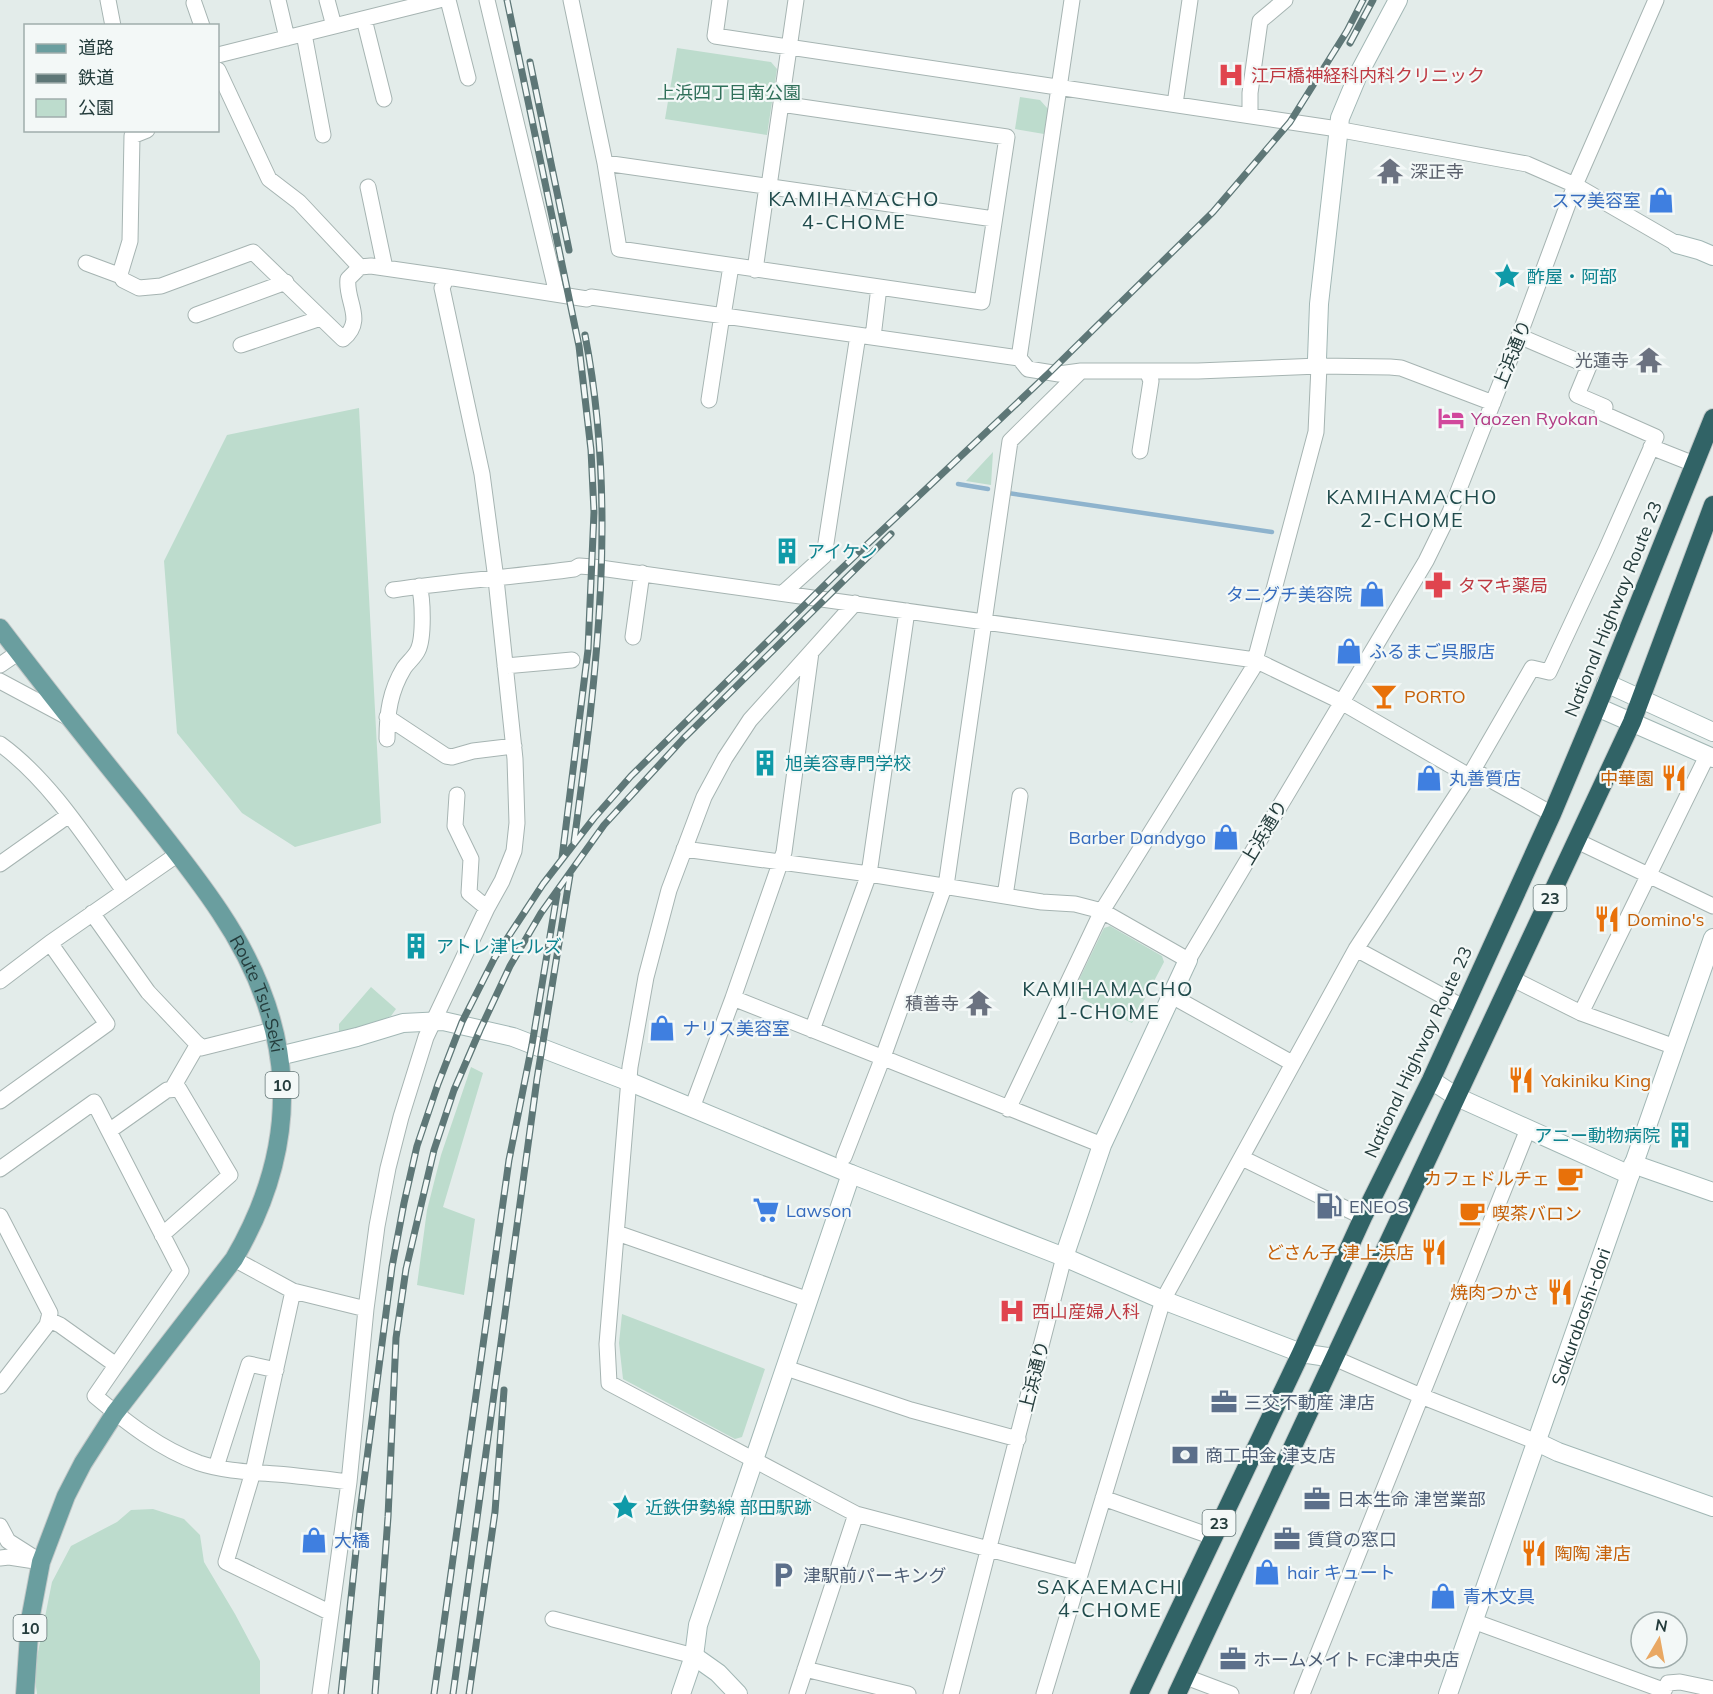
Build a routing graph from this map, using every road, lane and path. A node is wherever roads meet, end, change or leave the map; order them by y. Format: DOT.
graph roads {
  1 [pos="108,0"];
  2 [pos="278,0"];
  3 [pos="327,0"];
  4 [pos="438,0"];
  5 [pos="448,0"];
  6 [pos="487,0"];
  7 [pos="571,0"];
  8 [pos="720,0"];
  9 [pos="796,0"];
  10 [pos="1072,0"];
  11 [pos="1190,0"];
  12 [pos="1286,0"];
  13 [pos="1398,0"];
  14 [pos="1656,0"];
  15 [pos="194,3"];
  16 [pos="364,19"];
  17 [pos="113,24"];
  18 [pos="201,24"];
  19 [pos="334,26"];
  20 [pos="304,34"];
  21 [pos="287,38"];
  22 [pos="788,48"];
  23 [pos="219,55"];
  24 [pos="219,76"];
  25 [pos="468,78"];
  26 [pos="1060,88"];
  27 [pos="384,99"];
  28 [pos="224,103"];
  29 [pos="781,104"];
  30 [pos="1175,104"];
  31 [pos="1250,116"];
  32 [pos="1340,130"];
  33 [pos="142,132"];
  34 [pos="323,135"];
  35 [pos="605,163"];
  36 [pos="1575,185"];
  37 [pos="768,186"];
  38 [pos="368,187"];
  39 [pos="994,219"];
  40 [pos="1677,244"];
  41 [pos="1713,256"];
  42 [pos="86,263"];
  43 [pos="731,266"];
  44 [pos="360,267"];
  45 [pos="385,268"];
  46 [pos="755,270"];
  47 [pos="121,276"];
  48 [pos="447,277"];
  49 [pos="286,282"];
  50 [pos="879,287"];
  51 [pos="557,294"];
  52 [pos="196,315"];
  53 [pos="723,316"];
  54 [pos="321,318"];
  55 [pos="866,336"];
  56 [pos="1520,336"];
  57 [pos="241,345"];
  58 [pos="1019,358"];
  59 [pos="1319,366"];
  60 [pos="1081,371"];
  61 [pos="1147,371"];
  62 [pos="709,400"];
  63 [pos="1492,403"];
  64 [pos="1713,418"];
  65 [pos="1652,447"];
  66 [pos="1140,451"];
  67 [pos="1694,464"];
  68 [pos="1713,505"];
  69 [pos="642,573"];
  70 [pos="496,579"];
  71 [pos="419,586"];
  72 [pos="395,593"];
  73 [pos="783,593"];
  74 [pos="855,603"];
  75 [pos="907,611"];
  76 [pos="984,622"];
  77 [pos="0,628"];
  78 [pos="633,637"];
  79 [pos="19,652"];
  80 [pos="811,652"];
  81 [pos="572,660"];
  82 [pos="1255,660"];
  83 [pos="0,665"];
  84 [pos="505,666"];
  85 [pos="0,681"];
  86 [pos="1606,683"];
  87 [pos="1641,699"];
  88 [pos="1342,702"];
  89 [pos="1597,707"];
  90 [pos="387,717"];
  91 [pos="71,720"];
  92 [pos="1632,723"];
  93 [pos="1713,732"];
  94 [pos="387,739"];
  95 [pos="0,744"];
  96 [pos="514,746"];
  97 [pos="1710,757"];
  98 [pos="1471,773"];
  99 [pos="457,795"];
  100 [pos="1020,796"];
  101 [pos="1552,814"];
  102 [pos="69,815"];
  103 [pos="1577,841"];
  104 [pos="684,849"];
  105 [pos="178,854"];
  106 [pos="1,863"];
  107 [pos="780,863"];
  108 [pos="869,874"];
  109 [pos="1649,876"];
  110 [pos="945,887"];
  111 [pos="124,891"];
  112 [pos="1005,896"];
  113 [pos="1713,906"];
  114 [pos="487,908"];
  115 [pos="1102,911"];
  116 [pos="92,913"];
  117 [pos="1713,938"];
  118 [pos="50,943"];
  119 [pos="1356,948"];
  120 [pos="1188,960"];
  121 [pos="1513,979"];
  122 [pos="0,981"];
  123 [pos="1170,995"];
  124 [pos="733,998"];
  125 [pos="1463,1007"];
  126 [pos="1581,1013"];
  127 [pos="432,1022"];
  128 [pos="273,1030"];
  129 [pos="812,1030"];
  130 [pos="198,1044"];
  131 [pos="1675,1047"];
  132 [pos="279,1056"];
  133 [pos="883,1057"];
  134 [pos="1292,1063"];
  135 [pos="1431,1080"];
  136 [pos="630,1082"];
  137 [pos="172,1089"];
  138 [pos="1457,1096"];
  139 [pos="0,1101"];
  140 [pos="692,1108"];
  141 [pos="1008,1109"];
  142 [pos="1528,1129"];
  143 [pos="110,1131"];
  144 [pos="1102,1145"];
  145 [pos="1242,1158"];
  146 [pos="848,1165"];
  147 [pos="0,1169"];
  148 [pos="1632,1170"];
  149 [pos="1713,1192"];
  150 [pos="0,1216"];
  151 [pos="1363,1217"];
  152 [pos="617,1233"];
  153 [pos="162,1235"];
  154 [pos="1064,1257"];
  155 [pos="234,1258"];
  156 [pos="293,1291"];
  157 [pos="809,1300"];
  158 [pos="1163,1300"];
  159 [pos="366,1309"];
  160 [pos="48,1320"];
  161 [pos="1301,1353"];
  162 [pos="1334,1358"];
  163 [pos="116,1365"];
  164 [pos="786,1368"];
  165 [pos="276,1370"];
  166 [pos="0,1386"];
  167 [pos="1420,1396"];
  168 [pos="115,1413"];
  169 [pos="1018,1439"];
  170 [pos="1537,1442"];
  171 [pos="755,1460"];
  172 [pos="216,1467"];
  173 [pos="254,1472"];
  174 [pos="349,1482"];
  175 [pos="1103,1498"];
  176 [pos="1713,1507"];
  177 [pos="856,1514"];
  178 [pos="0,1526"];
  179 [pos="1213,1537"];
  180 [pos="988,1550"];
  181 [pos="0,1558"];
  182 [pos="41,1562"];
  183 [pos="1080,1573"];
  184 [pos="331,1613"];
  185 [pos="553,1619"];
  186 [pos="1473,1621"];
  187 [pos="694,1656"];
  188 [pos="805,1669"];
  189 [pos="1186,1677"];
  190 [pos="1713,1689"];
  191 [pos="1662,1692"];
  192 [pos="25,1694"];
  193 [pos="320,1694"];
  194 [pos="681,1694"];
  195 [pos="738,1694"];
  196 [pos="797,1694"];
  197 [pos="908,1694"];
  198 [pos="951,1694"];
  199 [pos="1044,1694"];
  200 [pos="1138,1694"];
  201 [pos="1177,1694"];
  202 [pos="1231,1694"];
  203 [pos="1302,1694"];
  204 [pos="1448,1694"];
  1 -- 17 [label="street"];
  2 -- 21 [label="street"];
  3 -- 19 [label="street"];
  4 -- 16 [label="street"];
  5 -- 25 [label="street"];
  6 -- 51 [label="street"];
  7 -- 35 [label="street"];
  8 -- 22 [label="street"];
  9 -- 22 [label="street"];
  10 -- 26 [label="street"];
  11 -- 30 [label="street"];
  12 -- 31 [label="street"];
  13 -- 32 [label="street"];
  14 -- 36 [label="street, 上浜通り"];
  15 -- 18 [label="street"];
  16 -- 19 [label="street"];
  16 -- 27 [label="street"];
  19 -- 20 [label="street"];
  20 -- 21 [label="street"];
  20 -- 34 [label="street"];
  21 -- 23 [label="street"];
  22 -- 26 [label="street"];
  22 -- 29 [label="street"];
  24 -- 28 [label="street"];
  26 -- 30 [label="street"];
  26 -- 58 [label="street"];
  28 -- 44 [label="street"];
  29 -- 37 [label="street"];
  29 -- 39 [label="street"];
  30 -- 31 [label="street"];
  31 -- 32 [label="street"];
  32 -- 36 [label="street"];
  32 -- 59 [label="street"];
  33 -- 47 [label="street"];
  35 -- 37 [label="street"];
  35 -- 43 [label="street"];
  36 -- 40 [label="street"];
  36 -- 56 [label="street, 上浜通り"];
  37 -- 39 [label="street"];
  37 -- 46 [label="street"];
  38 -- 45 [label="street"];
  39 -- 50 [label="street"];
  40 -- 41 [label="street"];
  42 -- 47 [label="street"];
  43 -- 46 [label="street"];
  43 -- 53 [label="street"];
  44 -- 45 [label="street"];
  44 -- 54 [label="street"];
  45 -- 48 [label="street"];
  46 -- 50 [label="street"];
  47 -- 49 [label="street"];
  48 -- 51 [label="street"];
  48 -- 70 [label="street"];
  49 -- 52 [label="street"];
  49 -- 54 [label="street"];
  50 -- 55 [label="street"];
  51 -- 53 [label="street"];
  53 -- 55 [label="street"];
  53 -- 62 [label="street"];
  54 -- 57 [label="street"];
  55 -- 58 [label="street"];
  55 -- 73 [label="street"];
  56 -- 63 [label="street, 上浜通り"];
  56 -- 65 [label="street"];
  58 -- 60 [label="street"];
  59 -- 61 [label="street"];
  59 -- 63 [label="street"];
  59 -- 82 [label="street"];
  60 -- 61 [label="street"];
  60 -- 76 [label="street"];
  61 -- 66 [label="street"];
  63 -- 88 [label="street, 上浜通り"];
  64 -- 67 [label="highway, National Highway Route 23 / 23"];
  65 -- 67 [label="street"];
  65 -- 98 [label="street"];
  67 -- 86 [label="highway, National Highway Route 23 / 23"];
  68 -- 87 [label="highway, 23"];
  69 -- 70 [label="street"];
  69 -- 73 [label="street"];
  69 -- 78 [label="street"];
  70 -- 71 [label="street"];
  70 -- 84 [label="street"];
  71 -- 72 [label="street"];
  71 -- 90 [label="street"];
  73 -- 74 [label="street"];
  74 -- 75 [label="street"];
  74 -- 80 [label="street"];
  75 -- 76 [label="street"];
  75 -- 108 [label="street"];
  76 -- 82 [label="street"];
  76 -- 110 [label="street"];
  77 -- 79 [label="main road, Route Tsu-Seki / 10"];
  79 -- 83 [label="street"];
  79 -- 91 [label="main road, Route Tsu-Seki / 10"];
  80 -- 104 [label="street"];
  80 -- 107 [label="street"];
  81 -- 84 [label="street"];
  82 -- 88 [label="street"];
  82 -- 115 [label="street"];
  84 -- 96 [label="street"];
  85 -- 91 [label="street"];
  86 -- 87 [label="street"];
  86 -- 89 [label="highway, National Highway Route 23 / 23"];
  87 -- 92 [label="highway, 23"];
  87 -- 93 [label="street"];
  88 -- 98 [label="street"];
  88 -- 120 [label="street, 上浜通り"];
  89 -- 92 [label="street"];
  89 -- 101 [label="highway, National Highway Route 23 / 23"];
  90 -- 94 [label="street"];
  90 -- 96 [label="street"];
  91 -- 105 [label="main road, Route Tsu-Seki / 10"];
  92 -- 97 [label="street"];
  92 -- 103 [label="highway, 23"];
  95 -- 102 [label="street"];
  96 -- 114 [label="street"];
  97 -- 109 [label="street"];
  98 -- 101 [label="street"];
  98 -- 119 [label="street"];
  99 -- 114 [label="street"];
  100 -- 112 [label="street"];
  101 -- 125 [label="highway, National Highway Route 23 / 23"];
  102 -- 106 [label="street"];
  102 -- 111 [label="street"];
  103 -- 109 [label="street"];
  103 -- 121 [label="highway, 23"];
  104 -- 107 [label="street"];
  104 -- 136 [label="street"];
  105 -- 111 [label="street"];
  105 -- 128 [label="main road, Route Tsu-Seki / 10"];
  107 -- 108 [label="street"];
  107 -- 124 [label="street"];
  108 -- 110 [label="street"];
  108 -- 129 [label="street"];
  109 -- 113 [label="street"];
  109 -- 126 [label="street"];
  110 -- 112 [label="street"];
  110 -- 133 [label="street"];
  111 -- 116 [label="street"];
  112 -- 115 [label="street"];
  114 -- 127 [label="street"];
  115 -- 120 [label="street"];
  115 -- 141 [label="street"];
  116 -- 118 [label="street"];
  116 -- 130 [label="street"];
  117 -- 131 [label="street, Sakurabashi-dori"];
  118 -- 122 [label="street"];
  118 -- 139 [label="street"];
  119 -- 125 [label="street"];
  119 -- 134 [label="street"];
  120 -- 123 [label="street, 上浜通り"];
  121 -- 126 [label="street"];
  121 -- 138 [label="highway, 23"];
  123 -- 134 [label="street"];
  123 -- 144 [label="street, 上浜通り"];
  124 -- 129 [label="street"];
  124 -- 140 [label="street"];
  125 -- 135 [label="highway, National Highway Route 23 / 23"];
  126 -- 131 [label="street"];
  127 -- 132 [label="street"];
  127 -- 136 [label="street"];
  127 -- 159 [label="street"];
  128 -- 130 [label="street"];
  128 -- 132 [label="main road, Route Tsu-Seki / 10"];
  129 -- 133 [label="street"];
  130 -- 137 [label="street"];
  131 -- 148 [label="street, Sakurabashi-dori"];
  132 -- 155 [label="main road, Route Tsu-Seki / 10"];
  133 -- 141 [label="street"];
  133 -- 146 [label="street"];
  134 -- 145 [label="street"];
  135 -- 138 [label="street"];
  135 -- 151 [label="highway, National Highway Route 23 / 23"];
  136 -- 140 [label="street"];
  136 -- 152 [label="street"];
  137 -- 143 [label="street"];
  137 -- 153 [label="street"];
  138 -- 142 [label="street"];
  138 -- 162 [label="highway, 23"];
  140 -- 146 [label="street"];
  141 -- 144 [label="street"];
  142 -- 148 [label="street"];
  142 -- 167 [label="street"];
  143 -- 147 [label="street"];
  143 -- 153 [label="street"];
  144 -- 154 [label="street, 上浜通り"];
  145 -- 151 [label="street"];
  145 -- 158 [label="street"];
  146 -- 154 [label="street"];
  146 -- 157 [label="street"];
  148 -- 149 [label="street"];
  148 -- 170 [label="street, Sakurabashi-dori"];
  150 -- 160 [label="street"];
  151 -- 161 [label="highway, National Highway Route 23 / 23"];
  152 -- 157 [label="street"];
  152 -- 171 [label="street"];
  153 -- 163 [label="street"];
  154 -- 158 [label="street"];
  154 -- 169 [label="street, 上浜通り"];
  155 -- 156 [label="street"];
  155 -- 168 [label="main road, Route Tsu-Seki / 10"];
  156 -- 159 [label="street"];
  156 -- 165 [label="street"];
  157 -- 164 [label="street"];
  158 -- 161 [label="street"];
  158 -- 175 [label="street"];
  159 -- 174 [label="street"];
  160 -- 163 [label="street"];
  160 -- 166 [label="street"];
  161 -- 162 [label="street"];
  161 -- 179 [label="highway, National Highway Route 23 / 23"];
  162 -- 167 [label="street"];
  162 -- 189 [label="highway, 23"];
  163 -- 168 [label="street"];
  164 -- 169 [label="street"];
  164 -- 171 [label="street"];
  165 -- 172 [label="street"];
  165 -- 173 [label="street"];
  167 -- 170 [label="street"];
  167 -- 203 [label="street"];
  168 -- 172 [label="street"];
  168 -- 182 [label="main road, Route Tsu-Seki / 10"];
  169 -- 180 [label="street, 上浜通り"];
  170 -- 176 [label="street"];
  170 -- 186 [label="street, Sakurabashi-dori"];
  171 -- 177 [label="street"];
  171 -- 187 [label="street"];
  172 -- 173 [label="street"];
  173 -- 174 [label="street"];
  173 -- 184 [label="street"];
  174 -- 184 [label="street"];
  175 -- 179 [label="street"];
  175 -- 183 [label="street"];
  177 -- 180 [label="street"];
  177 -- 188 [label="street"];
  178 -- 182 [label="street"];
  179 -- 200 [label="highway, National Highway Route 23 / 23"];
  180 -- 183 [label="street"];
  180 -- 198 [label="street, 上浜通り"];
  181 -- 182 [label="street"];
  182 -- 192 [label="main road, Route Tsu-Seki / 10"];
  183 -- 199 [label="street"];
  184 -- 193 [label="street"];
  185 -- 187 [label="street"];
  186 -- 191 [label="street"];
  186 -- 204 [label="street, Sakurabashi-dori"];
  187 -- 194 [label="street"];
  187 -- 195 [label="street"];
  188 -- 196 [label="street"];
  188 -- 197 [label="street"];
  189 -- 201 [label="highway, 23"];
  189 -- 202 [label="street"];
  190 -- 191 [label="street"];
}
